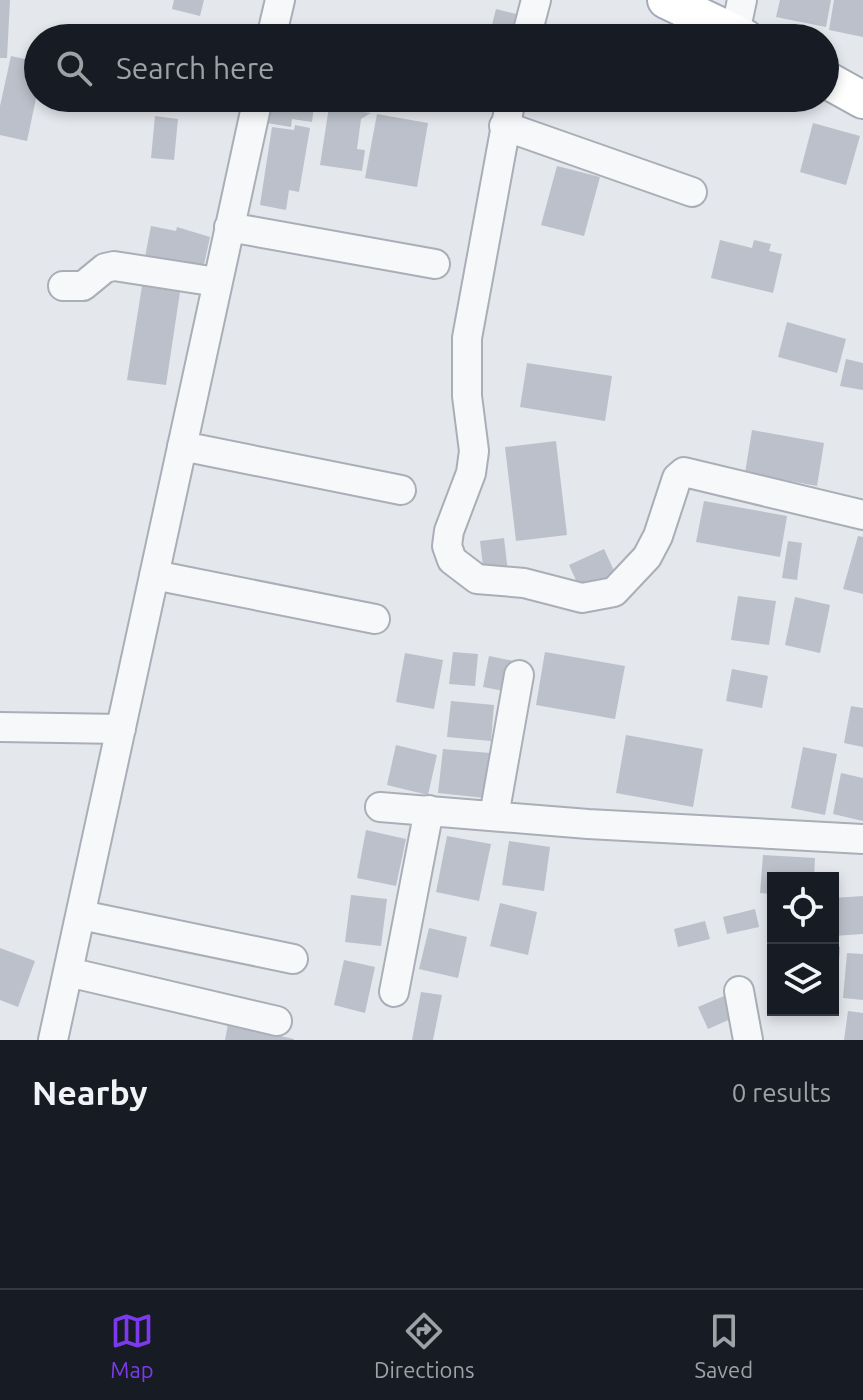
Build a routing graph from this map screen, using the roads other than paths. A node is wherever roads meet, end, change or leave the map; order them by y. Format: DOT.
graph roads {
  1 [pos="280,0"];
  2 [pos="536,0"];
  3 [pos="666,0"];
  4 [pos="274,24"];
  5 [pos="530,24"];
  6 [pos="741,24"];
  7 [pos="839,87"];
  8 [pos="863,100"];
  9 [pos="255,112"];
  10 [pos="508,112"];
  11 [pos="504,126"];
  12 [pos="692,192"];
  13 [pos="229,227"];
  14 [pos="435,264"];
  15 [pos="217,282"];
  16 [pos="63,286"];
  17 [pos="182,446"];
  18 [pos="401,490"];
  19 [pos="863,515"];
  20 [pos="154,575"];
  21 [pos="375,619"];
  22 [pos="519,675"];
  23 [pos="0,727"];
  24 [pos="121,729"];
  25 [pos="380,807"];
  26 [pos="429,810"];
  27 [pos="494,816"];
  28 [pos="863,839"];
  29 [pos="81,915"];
  30 [pos="293,959"];
  31 [pos="68,972"];
  32 [pos="739,991"];
  33 [pos="394,992"];
  34 [pos="277,1021"];
  35 [pos="53,1040"];
  36 [pos="748,1040"];
  1 -- 4 [label="street"];
  2 -- 5 [label="street"];
  3 -- 6 [label="main road"];
  7 -- 8 [label="main road"];
  9 -- 13 [label="street"];
  10 -- 11 [label="street"];
  11 -- 12 [label="street"];
  11 -- 19 [label="street"];
  13 -- 14 [label="street"];
  13 -- 15 [label="street"];
  15 -- 16 [label="street"];
  15 -- 17 [label="street"];
  17 -- 18 [label="street"];
  17 -- 20 [label="street"];
  20 -- 21 [label="street"];
  20 -- 24 [label="street"];
  22 -- 27 [label="street"];
  23 -- 24 [label="street"];
  24 -- 29 [label="street"];
  25 -- 26 [label="street"];
  26 -- 27 [label="street"];
  26 -- 33 [label="street"];
  27 -- 28 [label="street"];
  29 -- 30 [label="street"];
  29 -- 31 [label="street"];
  31 -- 34 [label="street"];
  31 -- 35 [label="street"];
  32 -- 36 [label="street"];
}
